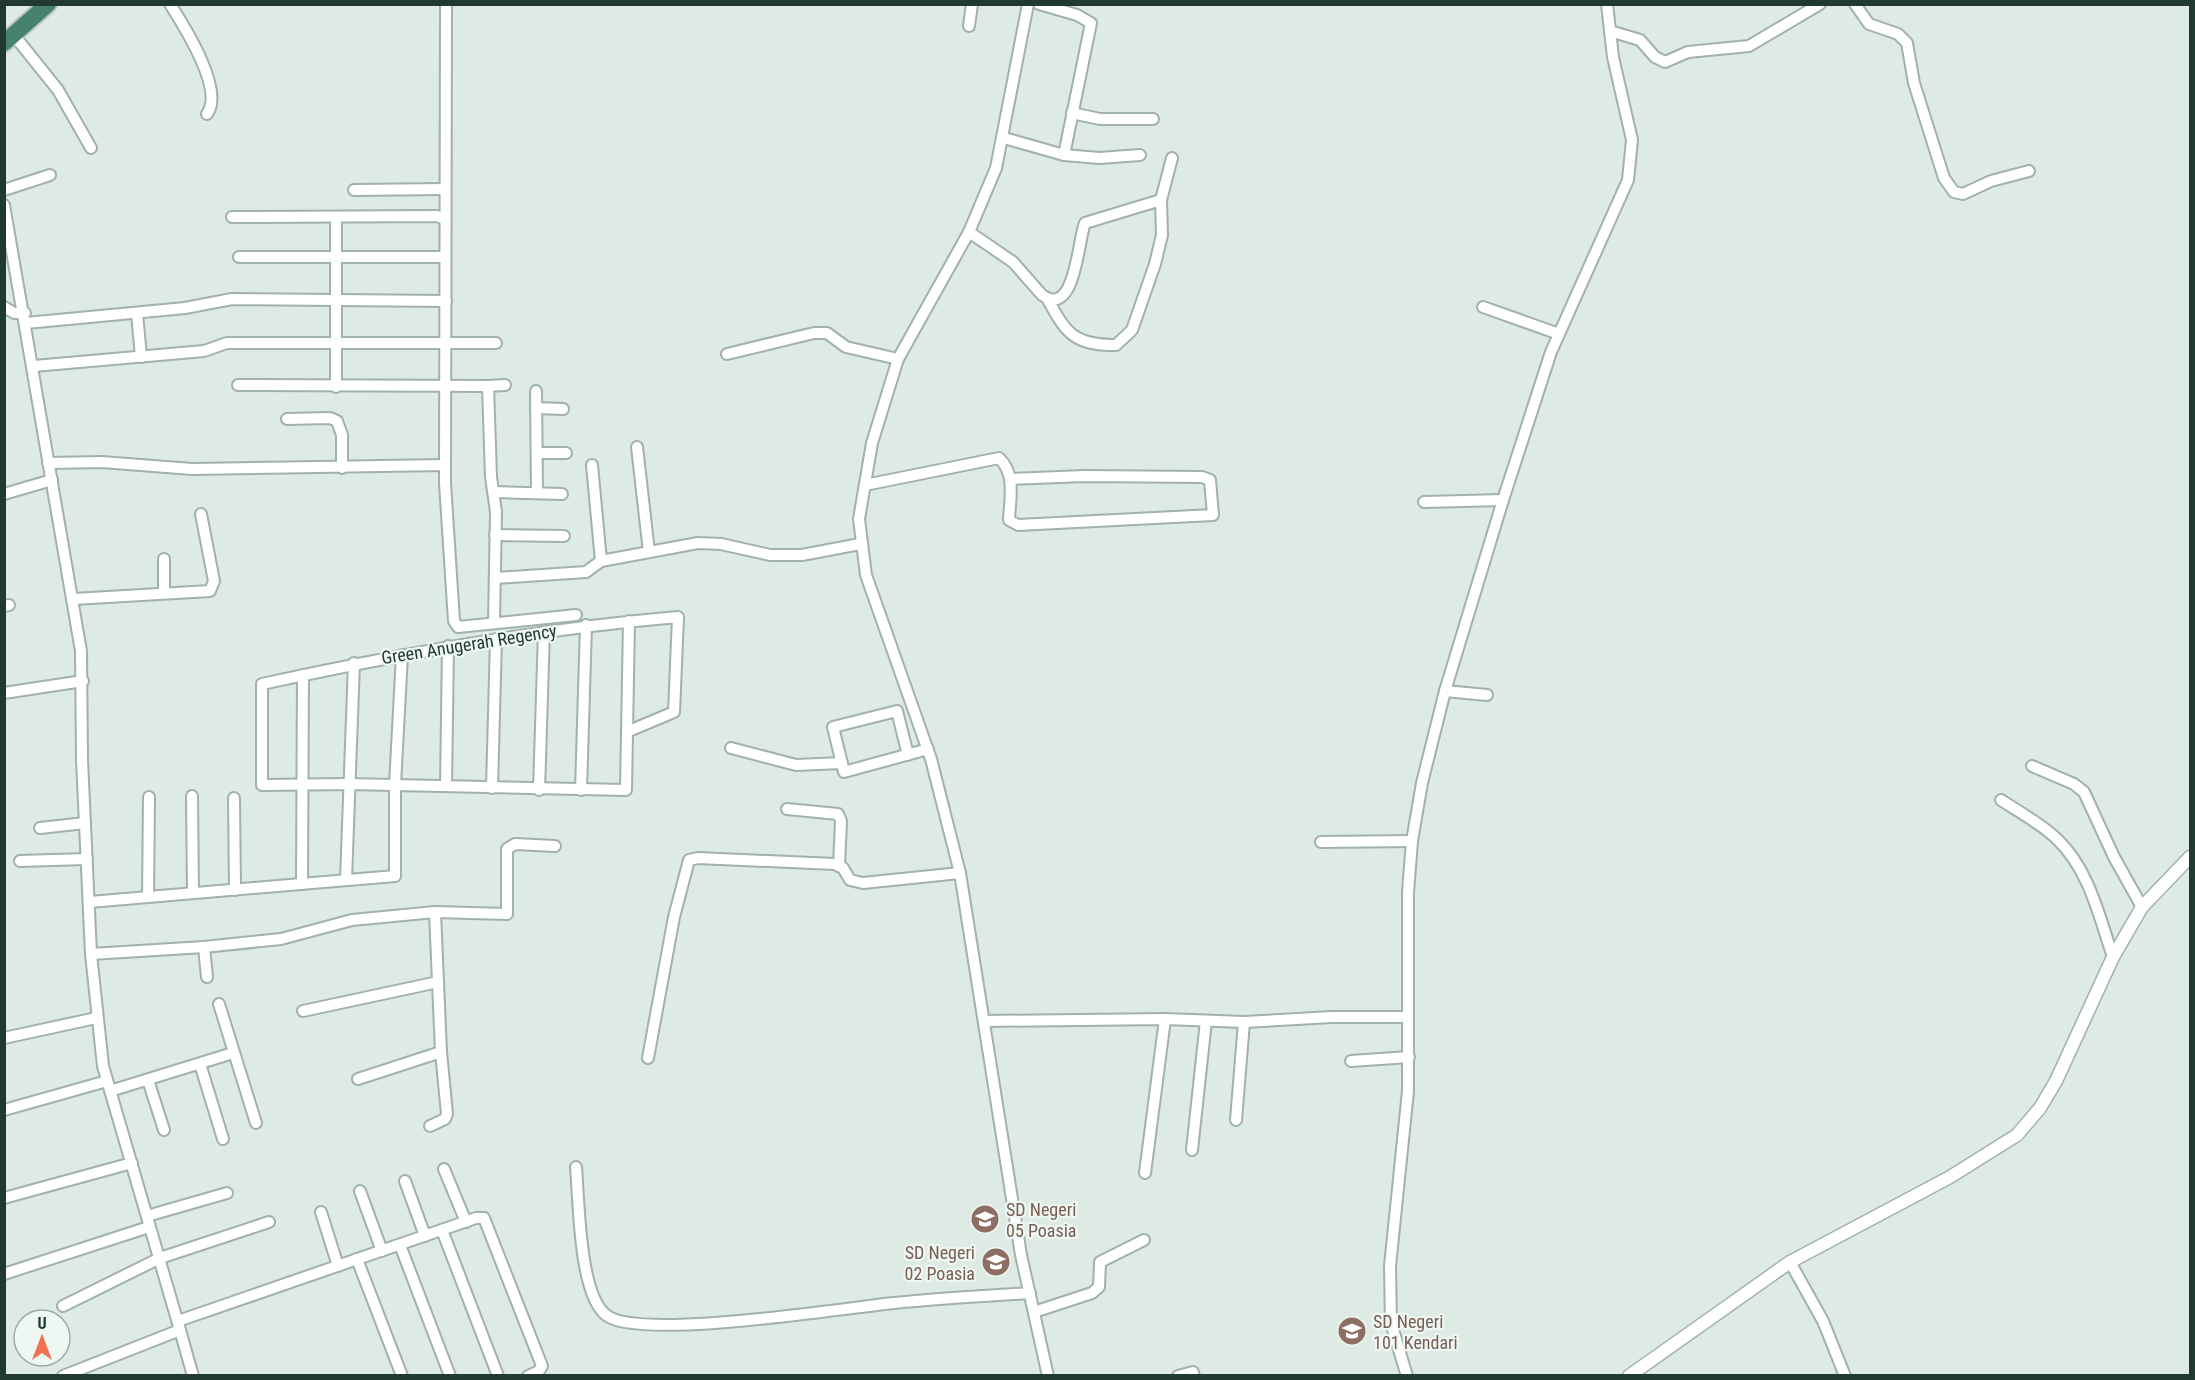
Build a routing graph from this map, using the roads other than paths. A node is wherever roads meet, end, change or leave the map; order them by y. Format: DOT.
graph roads {
  1 [pos="32,4"];
  2 [pos="48,4"];
  3 [pos="170,4"];
  4 [pos="447,4"];
  5 [pos="972,4"];
  6 [pos="1028,4"];
  7 [pos="1039,4"];
  8 [pos="1607,4"];
  9 [pos="1820,4"];
  10 [pos="1855,4"];
  11 [pos="969,26"];
  12 [pos="1610,31"];
  13 [pos="7,35"];
  14 [pos="1072,113"];
  15 [pos="207,114"];
  16 [pos="1153,119"];
  17 [pos="1004,138"];
  18 [pos="91,148"];
  19 [pos="1064,155"];
  20 [pos="1140,155"];
  21 [pos="1172,158"];
  22 [pos="2029,171"];
  23 [pos="50,175"];
  24 [pos="445,189"];
  25 [pos="4,190"];
  26 [pos="354,190"];
  27 [pos="1161,200"];
  28 [pos="4,205"];
  29 [pos="232,217"];
  30 [pos="336,217"];
  31 [pos="444,219"];
  32 [pos="969,232"];
  33 [pos="239,257"];
  34 [pos="336,257"];
  35 [pos="445,257"];
  36 [pos="1047,298"];
  37 [pos="336,299"];
  38 [pos="446,301"];
  39 [pos="4,307"];
  40 [pos="1483,307"];
  41 [pos="137,313"];
  42 [pos="26,318"];
  43 [pos="1559,334"];
  44 [pos="336,343"];
  45 [pos="446,343"];
  46 [pos="496,343"];
  47 [pos="727,354"];
  48 [pos="141,357"];
  49 [pos="898,359"];
  50 [pos="34,366"];
  51 [pos="238,385"];
  52 [pos="447,385"];
  53 [pos="505,385"];
  54 [pos="488,386"];
  55 [pos="336,387"];
  56 [pos="536,391"];
  57 [pos="536,408"];
  58 [pos="563,409"];
  59 [pos="287,419"];
  60 [pos="637,447"];
  61 [pos="537,453"];
  62 [pos="566,453"];
  63 [pos="48,463"];
  64 [pos="445,465"];
  65 [pos="592,465"];
  66 [pos="342,468"];
  67 [pos="1011,479"];
  68 [pos="52,480"];
  69 [pos="865,484"];
  70 [pos="494,492"];
  71 [pos="537,493"];
  72 [pos="562,494"];
  73 [pos="4,495"];
  74 [pos="1503,500"];
  75 [pos="1424,502"];
  76 [pos="201,514"];
  77 [pos="495,535"];
  78 [pos="564,536"];
  79 [pos="860,544"];
  80 [pos="649,552"];
  81 [pos="164,559"];
  82 [pos="601,561"];
  83 [pos="496,578"];
  84 [pos="164,592"];
  85 [pos="74,599"];
  86 [pos="576,615"];
  87 [pos="629,621"];
  88 [pos="494,622"];
  89 [pos="585,625"];
  90 [pos="544,632"];
  91 [pos="496,639"];
  92 [pos="448,646"];
  93 [pos="402,655"];
  94 [pos="354,663"];
  95 [pos="303,675"];
  96 [pos="83,681"];
  97 [pos="1445,691"];
  98 [pos="4,693"];
  99 [pos="1487,695"];
  100 [pos="629,731"];
  101 [pos="731,748"];
  102 [pos="928,749"];
  103 [pos="908,754"];
  104 [pos="842,763"];
  105 [pos="2032,766"];
  106 [pos="348,784"];
  107 [pos="303,785"];
  108 [pos="395,785"];
  109 [pos="446,786"];
  110 [pos="492,788"];
  111 [pos="539,790"];
  112 [pos="581,790"];
  113 [pos="192,796"];
  114 [pos="149,797"];
  115 [pos="234,798"];
  116 [pos="2001,800"];
  117 [pos="787,809"];
  118 [pos="85,824"];
  119 [pos="40,828"];
  120 [pos="1321,842"];
  121 [pos="1412,842"];
  122 [pos="555,846"];
  123 [pos="2190,857"];
  124 [pos="87,859"];
  125 [pos="20,861"];
  126 [pos="839,866"];
  127 [pos="960,873"];
  128 [pos="346,880"];
  129 [pos="302,884"];
  130 [pos="235,890"];
  131 [pos="193,893"];
  132 [pos="148,897"];
  133 [pos="90,902"];
  134 [pos="2142,907"];
  135 [pos="435,912"];
  136 [pos="204,947"];
  137 [pos="92,954"];
  138 [pos="2113,957"];
  139 [pos="207,977"];
  140 [pos="438,982"];
  141 [pos="219,1004"];
  142 [pos="303,1011"];
  143 [pos="1408,1017"];
  144 [pos="96,1018"];
  145 [pos="1165,1019"];
  146 [pos="984,1021"];
  147 [pos="1206,1021"];
  148 [pos="1244,1022"];
  149 [pos="4,1038"];
  150 [pos="441,1052"];
  151 [pos="233,1053"];
  152 [pos="1409,1057"];
  153 [pos="648,1058"];
  154 [pos="1351,1061"];
  155 [pos="200,1064"];
  156 [pos="358,1079"];
  157 [pos="148,1080"];
  158 [pos="109,1086"];
  159 [pos="4,1110"];
  160 [pos="1236,1120"];
  161 [pos="256,1123"];
  162 [pos="430,1126"];
  163 [pos="164,1130"];
  164 [pos="223,1139"];
  165 [pos="1192,1150"];
  166 [pos="132,1163"];
  167 [pos="576,1167"];
  168 [pos="444,1169"];
  169 [pos="1145,1173"];
  170 [pos="405,1181"];
  171 [pos="360,1191"];
  172 [pos="227,1193"];
  173 [pos="4,1198"];
  174 [pos="321,1212"];
  175 [pos="148,1221"];
  176 [pos="269,1222"];
  177 [pos="465,1222"];
  178 [pos="442,1230"];
  179 [pos="425,1236"];
  180 [pos="1144,1240"];
  181 [pos="400,1245"];
  182 [pos="382,1251"];
  183 [pos="160,1258"];
  184 [pos="357,1259"];
  185 [pos="1790,1262"];
  186 [pos="338,1266"];
  187 [pos="4,1274"];
  188 [pos="1030,1293"];
  189 [pos="63,1306"];
  190 [pos="1034,1312"];
  191 [pos="179,1326"];
  192 [pos="63,1376"];
  193 [pos="193,1376"];
  194 [pos="402,1376"];
  195 [pos="450,1376"];
  196 [pos="498,1376"];
  197 [pos="528,1376"];
  198 [pos="1048,1376"];
  199 [pos="1178,1376"];
  200 [pos="1194,1376"];
  201 [pos="1407,1376"];
  202 [pos="1629,1376"];
  203 [pos="1845,1376"];
  1 -- 13 [label="highway"];
  2 -- 13 [label="highway"];
  3 -- 15 [label="street"];
  4 -- 24 [label="street"];
  5 -- 11 [label="street"];
  6 -- 17 [label="street"];
  7 -- 14 [label="street"];
  8 -- 12 [label="street"];
  9 -- 12 [label="street"];
  10 -- 22 [label="street"];
  12 -- 43 [label="street"];
  13 -- 18 [label="street"];
  14 -- 16 [label="street"];
  14 -- 19 [label="street"];
  17 -- 19 [label="street"];
  17 -- 32 [label="street"];
  19 -- 20 [label="street"];
  21 -- 27 [label="street"];
  23 -- 25 [label="street"];
  24 -- 26 [label="street"];
  24 -- 31 [label="street"];
  27 -- 36 [label="street"];
  27 -- 36 [label="street"];
  28 -- 42 [label="street"];
  29 -- 30 [label="street"];
  30 -- 31 [label="street"];
  30 -- 34 [label="street"];
  31 -- 35 [label="street"];
  32 -- 36 [label="street"];
  32 -- 49 [label="street"];
  33 -- 34 [label="street"];
  34 -- 35 [label="street"];
  34 -- 37 [label="street"];
  35 -- 38 [label="street"];
  37 -- 38 [label="street"];
  37 -- 41 [label="street"];
  37 -- 44 [label="street"];
  38 -- 45 [label="street"];
  39 -- 42 [label="street"];
  40 -- 43 [label="street"];
  41 -- 42 [label="street"];
  41 -- 48 [label="street"];
  42 -- 50 [label="street"];
  43 -- 74 [label="street"];
  44 -- 45 [label="street"];
  44 -- 48 [label="street"];
  44 -- 55 [label="street"];
  45 -- 46 [label="street"];
  45 -- 52 [label="street"];
  47 -- 49 [label="street"];
  48 -- 50 [label="street"];
  49 -- 69 [label="street"];
  50 -- 63 [label="street"];
  51 -- 55 [label="street"];
  52 -- 54 [label="street"];
  52 -- 55 [label="street"];
  52 -- 64 [label="street"];
  53 -- 54 [label="street"];
  54 -- 70 [label="street"];
  56 -- 57 [label="street"];
  57 -- 58 [label="street"];
  57 -- 61 [label="street"];
  59 -- 66 [label="street"];
  60 -- 80 [label="street"];
  61 -- 62 [label="street"];
  61 -- 71 [label="street"];
  63 -- 66 [label="street"];
  63 -- 68 [label="street"];
  64 -- 66 [label="street"];
  64 -- 88 [label="street"];
  65 -- 82 [label="street"];
  67 -- 67 [label="street"];
  67 -- 69 [label="street"];
  68 -- 73 [label="street"];
  68 -- 85 [label="street"];
  69 -- 79 [label="street"];
  70 -- 71 [label="street"];
  70 -- 77 [label="street"];
  71 -- 72 [label="street"];
  74 -- 75 [label="street"];
  74 -- 97 [label="street"];
  76 -- 84 [label="street"];
  77 -- 78 [label="street"];
  77 -- 83 [label="street"];
  79 -- 80 [label="street"];
  79 -- 102 [label="street"];
  80 -- 82 [label="street"];
  81 -- 84 [label="street"];
  82 -- 83 [label="street"];
  83 -- 88 [label="street"];
  84 -- 85 [label="street"];
  85 -- 96 [label="street"];
  86 -- 88 [label="street"];
  87 -- 89 [label="street, Green Anugerah Regency"];
  87 -- 100 [label="street"];
  87 -- 100 [label="street, Green Anugerah Regency"];
  89 -- 90 [label="street, Green Anugerah Regency"];
  89 -- 112 [label="street"];
  90 -- 91 [label="street, Green Anugerah Regency"];
  90 -- 111 [label="street"];
  91 -- 92 [label="street, Green Anugerah Regency"];
  91 -- 110 [label="street"];
  92 -- 93 [label="street, Green Anugerah Regency"];
  92 -- 109 [label="street"];
  93 -- 94 [label="street, Green Anugerah Regency"];
  93 -- 108 [label="street"];
  94 -- 95 [label="street, Green Anugerah Regency"];
  94 -- 106 [label="street"];
  95 -- 107 [label="street"];
  95 -- 107 [label="street, Green Anugerah Regency"];
  96 -- 98 [label="street"];
  96 -- 118 [label="street"];
  97 -- 99 [label="street"];
  97 -- 121 [label="street"];
  100 -- 112 [label="street"];
  101 -- 104 [label="street"];
  102 -- 103 [label="street"];
  102 -- 127 [label="street"];
  103 -- 104 [label="street"];
  103 -- 104 [label="street"];
  105 -- 134 [label="street"];
  106 -- 107 [label="street"];
  106 -- 108 [label="street"];
  106 -- 128 [label="street"];
  107 -- 129 [label="street"];
  108 -- 109 [label="street"];
  108 -- 128 [label="street"];
  109 -- 110 [label="street"];
  110 -- 111 [label="street"];
  111 -- 112 [label="street"];
  113 -- 131 [label="street"];
  114 -- 132 [label="street"];
  115 -- 130 [label="street"];
  116 -- 138 [label="street"];
  117 -- 126 [label="street"];
  118 -- 119 [label="street"];
  118 -- 124 [label="street"];
  120 -- 121 [label="street"];
  121 -- 143 [label="street"];
  122 -- 135 [label="street"];
  123 -- 134 [label="street"];
  124 -- 125 [label="street"];
  124 -- 133 [label="street"];
  126 -- 127 [label="street"];
  126 -- 153 [label="street"];
  127 -- 146 [label="street"];
  128 -- 129 [label="street"];
  129 -- 130 [label="street"];
  130 -- 131 [label="street"];
  131 -- 132 [label="street"];
  132 -- 133 [label="street"];
  133 -- 137 [label="street"];
  134 -- 138 [label="street"];
  135 -- 136 [label="street"];
  135 -- 140 [label="street"];
  136 -- 137 [label="street"];
  136 -- 139 [label="street"];
  137 -- 144 [label="street"];
  138 -- 185 [label="street"];
  140 -- 142 [label="street"];
  140 -- 150 [label="street"];
  141 -- 151 [label="street"];
  143 -- 148 [label="street"];
  143 -- 152 [label="street"];
  144 -- 149 [label="street"];
  144 -- 158 [label="street"];
  145 -- 146 [label="street"];
  145 -- 147 [label="street"];
  145 -- 169 [label="street"];
  146 -- 188 [label="street"];
  147 -- 148 [label="street"];
  147 -- 165 [label="street"];
  148 -- 160 [label="street"];
  150 -- 156 [label="street"];
  150 -- 162 [label="street"];
  151 -- 155 [label="street"];
  151 -- 161 [label="street"];
  152 -- 154 [label="street"];
  152 -- 201 [label="street"];
  155 -- 157 [label="street"];
  155 -- 164 [label="street"];
  157 -- 158 [label="street"];
  157 -- 163 [label="street"];
  158 -- 159 [label="street"];
  158 -- 166 [label="street"];
  166 -- 173 [label="street"];
  166 -- 175 [label="street"];
  167 -- 188 [label="street"];
  168 -- 177 [label="street"];
  170 -- 179 [label="street"];
  171 -- 182 [label="street"];
  172 -- 175 [label="street"];
  174 -- 186 [label="street"];
  175 -- 183 [label="street"];
  175 -- 187 [label="street"];
  176 -- 183 [label="street"];
  177 -- 178 [label="street"];
  177 -- 197 [label="street"];
  178 -- 179 [label="street"];
  178 -- 196 [label="street"];
  179 -- 181 [label="street"];
  180 -- 190 [label="street"];
  181 -- 182 [label="street"];
  181 -- 195 [label="street"];
  182 -- 184 [label="street"];
  183 -- 189 [label="street"];
  183 -- 191 [label="street"];
  184 -- 186 [label="street"];
  184 -- 194 [label="street"];
  185 -- 202 [label="street"];
  185 -- 203 [label="street"];
  186 -- 191 [label="street"];
  188 -- 190 [label="street"];
  190 -- 198 [label="street"];
  191 -- 192 [label="street"];
  191 -- 193 [label="street"];
  199 -- 200 [label="street"];
}
